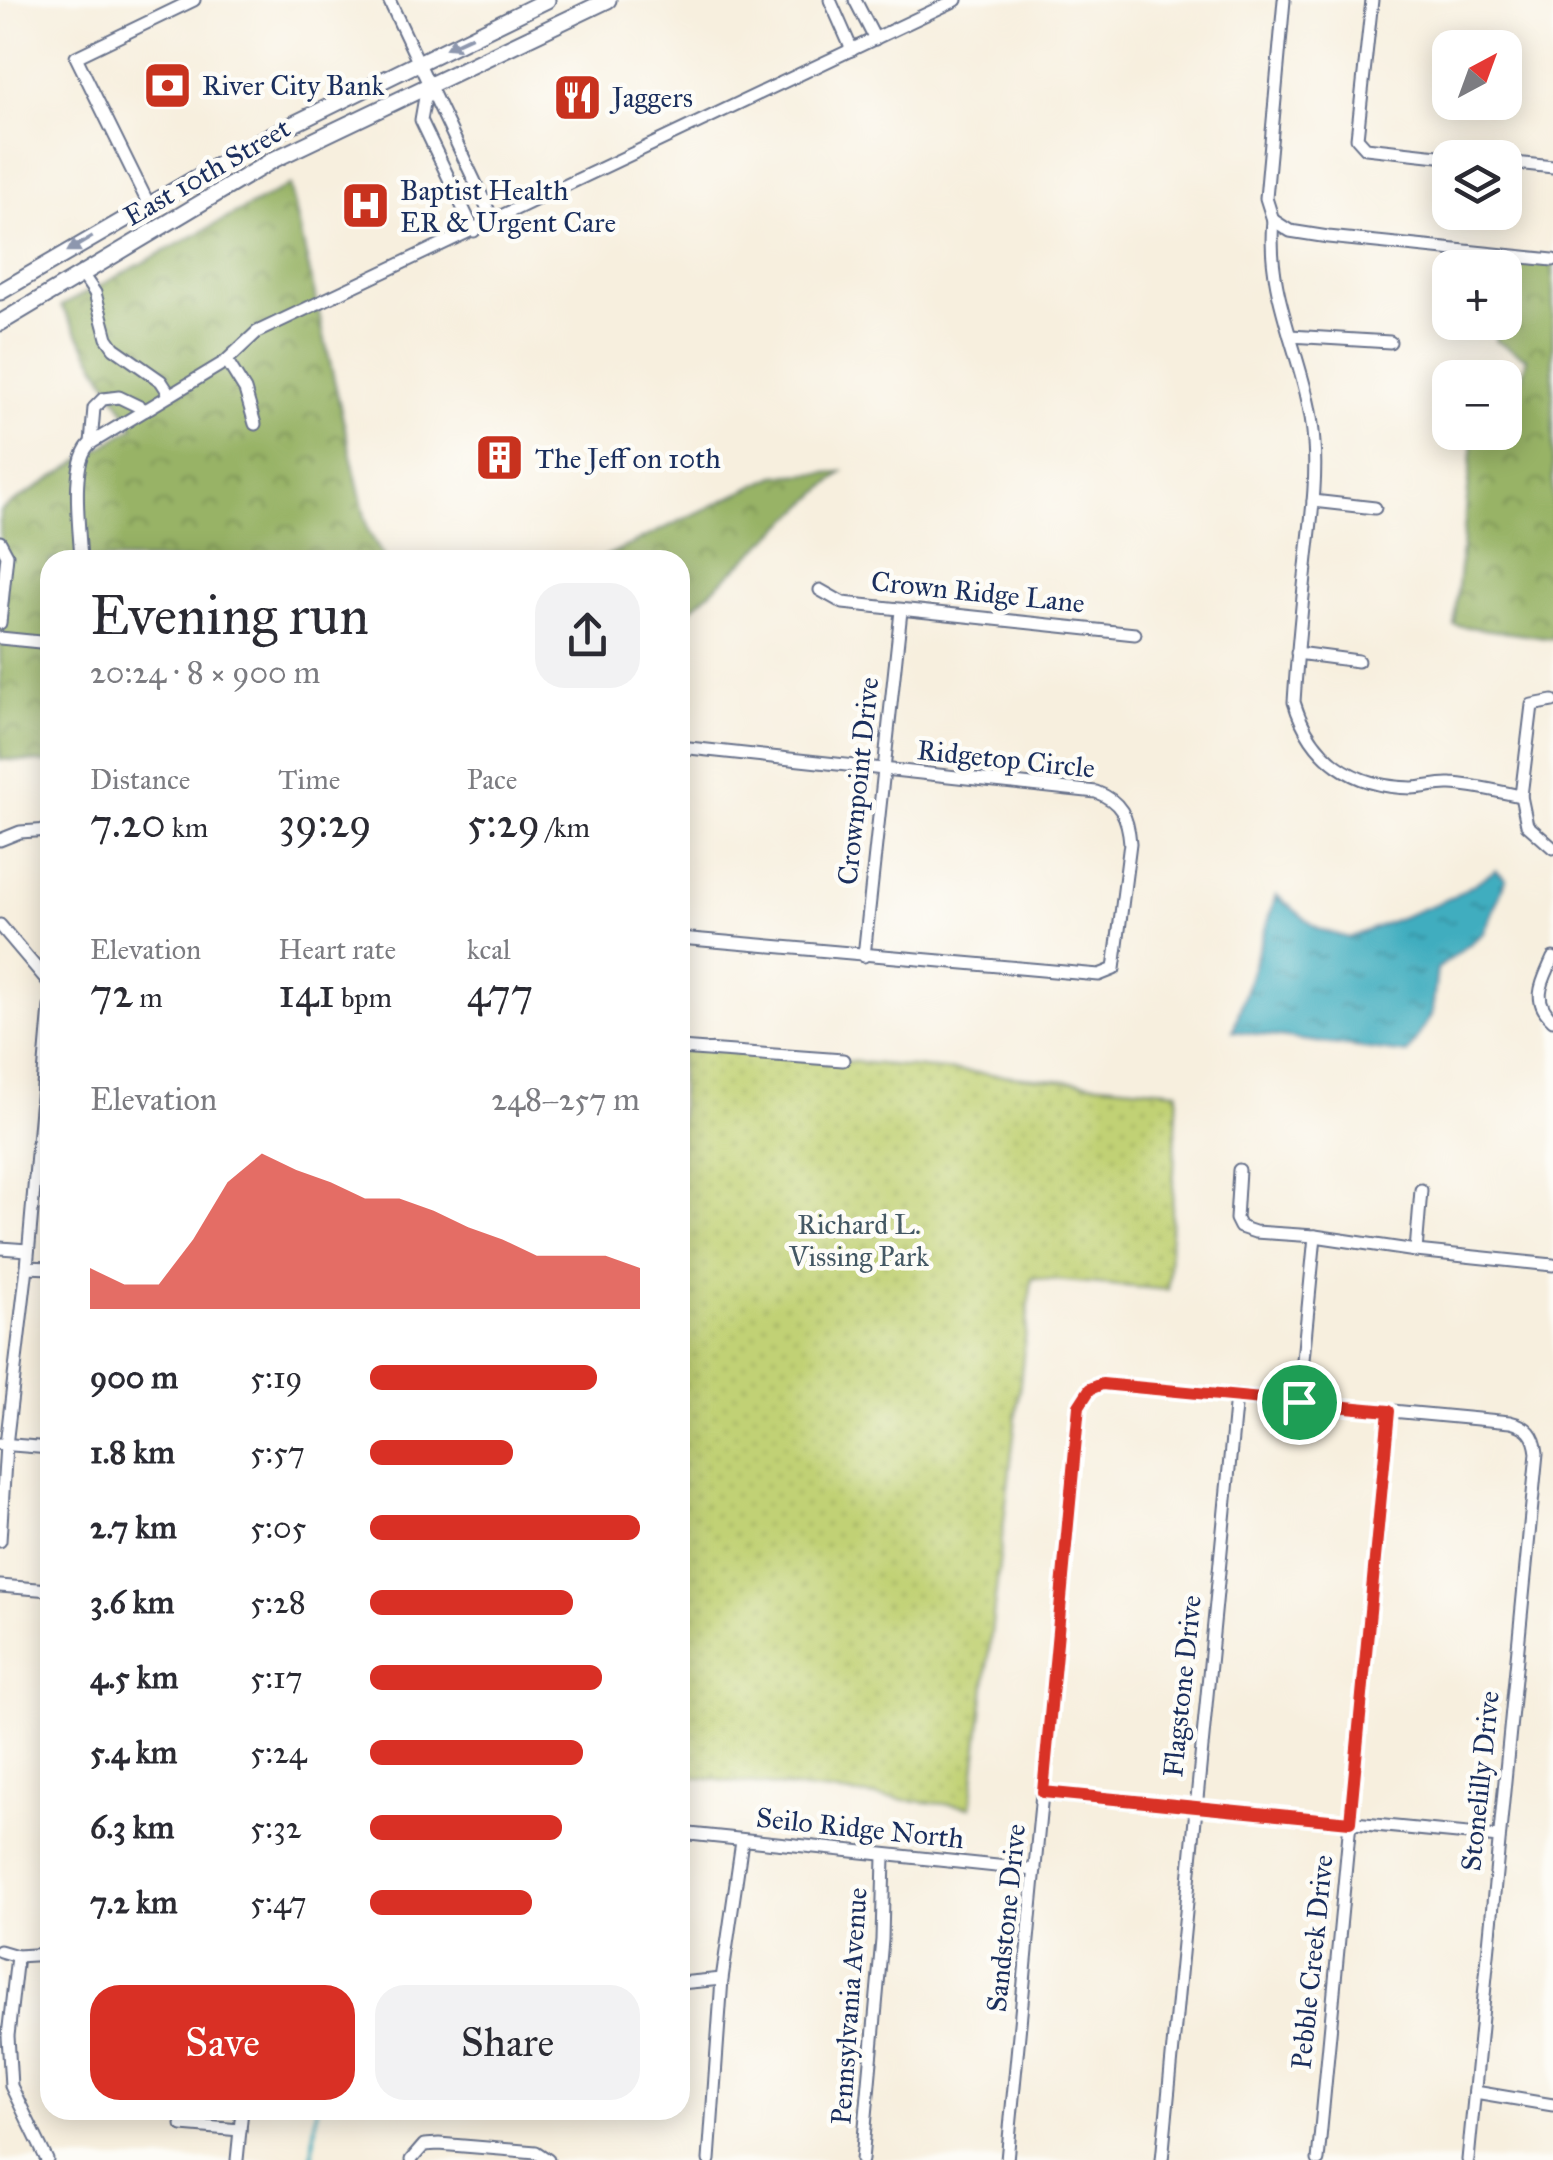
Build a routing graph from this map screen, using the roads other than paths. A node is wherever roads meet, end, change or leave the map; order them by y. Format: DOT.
graph roads {
  1 [pos="194,0"];
  2 [pos="389,0"];
  3 [pos="547,0"];
  4 [pos="608,0"];
  5 [pos="830,0"];
  6 [pos="855,0"];
  7 [pos="956,0"];
  8 [pos="1284,0"];
  9 [pos="1372,0"];
  10 [pos="875,39"];
  11 [pos="852,50"];
  12 [pos="419,62"];
  13 [pos="427,86"];
  14 [pos="1432,155"];
  15 [pos="1522,163"];
  16 [pos="1553,166"];
  17 [pos="148,204"];
  18 [pos="1273,220"];
  19 [pos="494,222"];
  20 [pos="474,231"];
  21 [pos="1553,260"];
  22 [pos="82,274"];
  23 [pos="0,292"];
  24 [pos="0,323"];
  25 [pos="1290,336"];
  26 [pos="1390,342"];
  27 [pos="226,361"];
  28 [pos="170,396"];
  29 [pos="146,410"];
  30 [pos="255,424"];
  31 [pos="91,444"];
  32 [pos="1313,500"];
  33 [pos="1374,508"];
  34 [pos="0,542"];
  35 [pos="81,550"];
  36 [pos="820,590"];
  37 [pos="901,610"];
  38 [pos="0,623"];
  39 [pos="1135,634"];
  40 [pos="0,638"];
  41 [pos="40,642"];
  42 [pos="1297,652"];
  43 [pos="1358,661"];
  44 [pos="1553,701"];
  45 [pos="690,748"];
  46 [pos="884,770"];
  47 [pos="1521,796"];
  48 [pos="40,831"];
  49 [pos="0,840"];
  50 [pos="1553,848"];
  51 [pos="0,925"];
  52 [pos="690,939"];
  53 [pos="864,956"];
  54 [pos="1553,958"];
  55 [pos="40,972"];
  56 [pos="1553,1020"];
  57 [pos="690,1049"];
  58 [pos="844,1060"];
  59 [pos="40,1117"];
  60 [pos="1240,1170"];
  61 [pos="1422,1190"];
  62 [pos="1315,1236"];
  63 [pos="0,1248"];
  64 [pos="28,1250"];
  65 [pos="1416,1251"];
  66 [pos="1553,1265"];
  67 [pos="26,1266"];
  68 [pos="40,1267"];
  69 [pos="1236,1396"];
  70 [pos="1299,1402"];
  71 [pos="1389,1411"];
  72 [pos="1510,1422"];
  73 [pos="3,1444"];
  74 [pos="40,1447"];
  75 [pos="0,1541"];
  76 [pos="0,1586"];
  77 [pos="40,1589"];
  78 [pos="1043,1792"];
  79 [pos="1196,1807"];
  80 [pos="1350,1822"];
  81 [pos="690,1834"];
  82 [pos="1499,1837"];
  83 [pos="742,1841"];
  84 [pos="884,1856"];
  85 [pos="1035,1870"];
  86 [pos="0,1951"];
  87 [pos="40,1955"];
  88 [pos="17,1956"];
  89 [pos="722,1979"];
  90 [pos="690,1983"];
  91 [pos="6,2086"];
  92 [pos="1475,2092"];
  93 [pos="1550,2104"];
  94 [pos="241,2120"];
  95 [pos="182,2125"];
  96 [pos="240,2130"];
  97 [pos="47,2160"];
  98 [pos="237,2160"];
  99 [pos="412,2160"];
  100 [pos="548,2160"];
  101 [pos="709,2160"];
  102 [pos="862,2160"];
  103 [pos="1008,2160"];
  104 [pos="1162,2160"];
  105 [pos="1318,2160"];
  106 [pos="1468,2160"];
  1 -- 17 [label="street"];
  2 -- 12 [label="street"];
  3 -- 12 [label="main road, East 10th Street, one-way"];
  4 -- 13 [label="main road, East 10th Street"];
  5 -- 11 [label="street"];
  6 -- 10 [label="street"];
  7 -- 10 [label="street"];
  8 -- 18 [label="street"];
  9 -- 14 [label="street"];
  10 -- 11 [label="street"];
  11 -- 19 [label="street"];
  12 -- 13 [label="street"];
  12 -- 17 [label="main road, East 10th Street"];
  13 -- 19 [label="street"];
  13 -- 20 [label="street"];
  13 -- 22 [label="main road, East 10th Street"];
  15 -- 16 [label="street"];
  17 -- 23 [label="main road, East 10th Street, one-way"];
  18 -- 21 [label="street"];
  18 -- 25 [label="street"];
  19 -- 20 [label="street"];
  20 -- 27 [label="street"];
  22 -- 24 [label="main road, East 10th Street"];
  22 -- 28 [label="street"];
  25 -- 26 [label="street"];
  25 -- 32 [label="street"];
  27 -- 28 [label="street"];
  27 -- 30 [label="street"];
  28 -- 29 [label="street"];
  29 -- 31 [label="street"];
  29 -- 31 [label="street"];
  31 -- 35 [label="street"];
  32 -- 33 [label="street"];
  32 -- 42 [label="street"];
  34 -- 38 [label="street"];
  36 -- 37 [label="street, Crown Ridge Lane"];
  37 -- 39 [label="street, Crown Ridge Lane"];
  37 -- 46 [label="street, Crownpoint Drive"];
  40 -- 41 [label="street"];
  42 -- 43 [label="street"];
  42 -- 47 [label="street"];
  44 -- 47 [label="street"];
  45 -- 46 [label="street"];
  46 -- 53 [label="street, Crownpoint Drive"];
  46 -- 53 [label="street, Ridgetop Circle"];
  47 -- 50 [label="street"];
  48 -- 49 [label="street"];
  51 -- 55 [label="street"];
  52 -- 53 [label="street"];
  54 -- 56 [label="street"];
  57 -- 58 [label="street"];
  59 -- 64 [label="street"];
  60 -- 62 [label="street"];
  61 -- 65 [label="street"];
  62 -- 65 [label="street"];
  62 -- 70 [label="street"];
  63 -- 64 [label="street"];
  64 -- 67 [label="street"];
  65 -- 66 [label="street"];
  67 -- 68 [label="street"];
  67 -- 73 [label="street"];
  69 -- 70 [label="street, Sandstone Drive"];
  69 -- 78 [label="street, Sandstone Drive"];
  69 -- 79 [label="street, Flagstone Drive"];
  70 -- 71 [label="street, Sandstone Drive"];
  71 -- 72 [label="street, Sandstone Drive"];
  71 -- 80 [label="street, Pebble Creek Drive"];
  72 -- 82 [label="street, Stonelilly Drive"];
  73 -- 74 [label="street"];
  73 -- 75 [label="street"];
  76 -- 77 [label="street"];
  78 -- 79 [label="street"];
  78 -- 85 [label="street, Sandstone Drive"];
  79 -- 80 [label="street"];
  79 -- 104 [label="street, Flagstone Drive"];
  80 -- 82 [label="street"];
  80 -- 105 [label="street, Pebble Creek Drive"];
  81 -- 83 [label="street, Seilo Ridge North"];
  82 -- 92 [label="street, Stonelilly Drive"];
  83 -- 84 [label="street, Seilo Ridge North"];
  83 -- 89 [label="street"];
  84 -- 85 [label="street, Seilo Ridge North"];
  84 -- 102 [label="street, Pennsylvania Avenue"];
  85 -- 103 [label="street, Sandstone Drive"];
  86 -- 88 [label="street"];
  87 -- 88 [label="street"];
  88 -- 91 [label="street"];
  89 -- 90 [label="street"];
  89 -- 101 [label="street"];
  91 -- 97 [label="street"];
  92 -- 93 [label="street"];
  92 -- 106 [label="street, Stonelilly Drive"];
  94 -- 96 [label="street"];
  95 -- 96 [label="street"];
  96 -- 98 [label="street"];
  99 -- 100 [label="street"];
}
